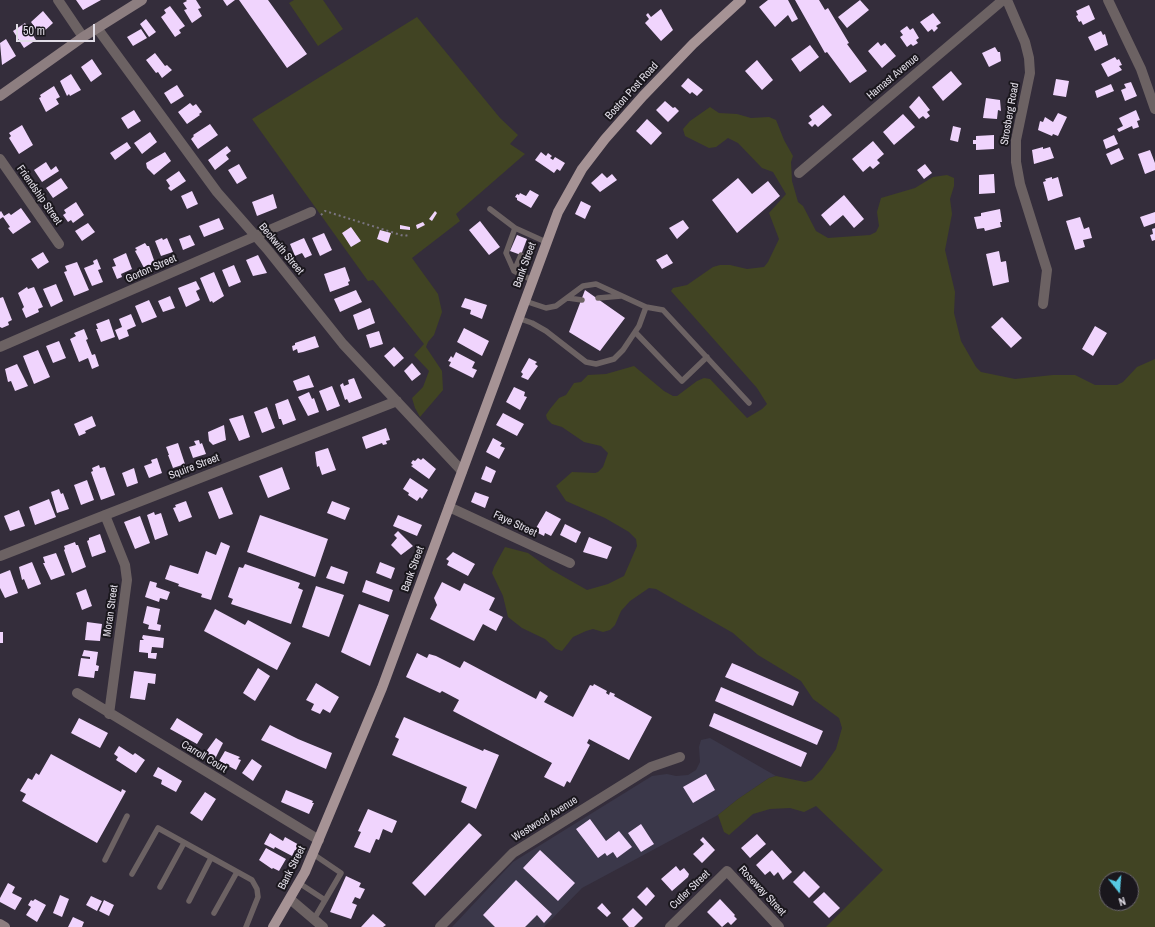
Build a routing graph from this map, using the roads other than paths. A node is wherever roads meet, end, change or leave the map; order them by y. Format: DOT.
graph roads {
  1 [pos="58,0"];
  2 [pos="142,0"];
  3 [pos="741,0"];
  4 [pos="1003,0"];
  5 [pos="1007,0"];
  6 [pos="1108,0"];
  7 [pos="97,28"];
  8 [pos="83,37"];
  9 [pos="0,96"];
  10 [pos="1155,109"];
  11 [pos="0,159"];
  12 [pos="799,173"];
  13 [pos="490,209"];
  14 [pos="558,212"];
  15 [pos="316,215"];
  16 [pos="515,228"];
  17 [pos="254,236"];
  18 [pos="546,242"];
  19 [pos="59,244"];
  20 [pos="521,255"];
  21 [pos="514,270"];
  22 [pos="532,280"];
  23 [pos="621,296"];
  24 [pos="568,298"];
  25 [pos="598,298"];
  26 [pos="582,300"];
  27 [pos="525,301"];
  28 [pos="1043,304"];
  29 [pos="646,307"];
  30 [pos="518,318"];
  31 [pos="636,333"];
  32 [pos="0,347"];
  33 [pos="707,357"];
  34 [pos="397,401"];
  35 [pos="749,403"];
  36 [pos="462,471"];
  37 [pos="449,507"];
  38 [pos="105,515"];
  39 [pos="0,556"];
  40 [pos="570,563"];
  41 [pos="77,693"];
  42 [pos="109,714"];
  43 [pos="680,756"];
  44 [pos="127,816"];
  45 [pos="319,840"];
  46 [pos="184,843"];
  47 [pos="313,854"];
  48 [pos="211,858"];
  49 [pos="105,860"];
  50 [pos="727,871"];
  51 [pos="237,872"];
  52 [pos="132,874"];
  53 [pos="299,883"];
  54 [pos="160,887"];
  55 [pos="290,899"];
  56 [pos="325,900"];
  57 [pos="189,901"];
  58 [pos="214,914"];
  59 [pos="314,919"];
  60 [pos="0,924"];
  61 [pos="5,927"];
  62 [pos="246,927"];
  63 [pos="273,927"];
  64 [pos="324,927"];
  65 [pos="440,927"];
  66 [pos="670,927"];
  67 [pos="779,927"];
  1 -- 8 [label="street"];
  2 -- 7 [label="street"];
  3 -- 14 [label="main road, Boston Post Road"];
  4 -- 12 [label="street, Hamast Avenue"];
  5 -- 28 [label="street, Strosberg Road"];
  6 -- 10 [label="street"];
  7 -- 8 [label="street"];
  7 -- 17 [label="street, Beckwith Street"];
  8 -- 9 [label="street"];
  11 -- 19 [label="street, Friendship Street"];
  13 -- 16 [label="lane"];
  14 -- 18 [label="main road, Bank Street"];
  15 -- 17 [label="street, Gorton Street"];
  16 -- 18 [label="lane"];
  16 -- 21 [label="lane"];
  17 -- 32 [label="street, Gorton Street"];
  17 -- 34 [label="street, Beckwith Street"];
  18 -- 22 [label="main road, Bank Street"];
  20 -- 21 [label="lane"];
  21 -- 22 [label="lane"];
  22 -- 27 [label="main road, Bank Street"];
  23 -- 24 [label="lane"];
  23 -- 25 [label="lane"];
  23 -- 29 [label="lane"];
  24 -- 26 [label="lane"];
  24 -- 27 [label="lane"];
  27 -- 30 [label="main road, Bank Street"];
  29 -- 31 [label="lane"];
  29 -- 33 [label="lane"];
  30 -- 31 [label="lane"];
  30 -- 36 [label="main road, Bank Street"];
  31 -- 33 [label="lane"];
  33 -- 35 [label="lane"];
  34 -- 36 [label="street, Beckwith Street"];
  34 -- 38 [label="street, Squire Street"];
  36 -- 37 [label="main road, Bank Street"];
  37 -- 40 [label="street, Faye Street"];
  37 -- 45 [label="main road, Bank Street"];
  38 -- 39 [label="street, Squire Street"];
  38 -- 42 [label="street, Moran Street"];
  41 -- 42 [label="street, Carroll Court"];
  42 -- 45 [label="street, Carroll Court"];
  43 -- 65 [label="street, Westwood Avenue"];
  44 -- 49 [label="lane"];
  45 -- 47 [label="main road, Bank Street"];
  46 -- 48 [label="lane"];
  46 -- 52 [label="lane"];
  46 -- 54 [label="lane"];
  47 -- 53 [label="main road, Bank Street"];
  47 -- 56 [label="lane"];
  48 -- 51 [label="lane"];
  48 -- 57 [label="lane"];
  50 -- 66 [label="street, Cutler Street"];
  50 -- 67 [label="street, Roseway Street"];
  51 -- 58 [label="lane"];
  51 -- 62 [label="lane"];
  53 -- 55 [label="main road, Bank Street"];
  53 -- 56 [label="lane"];
  55 -- 59 [label="street"];
  55 -- 63 [label="main road, Bank Street"];
  56 -- 59 [label="lane"];
  59 -- 64 [label="street"];
  60 -- 61 [label="street"];
}
